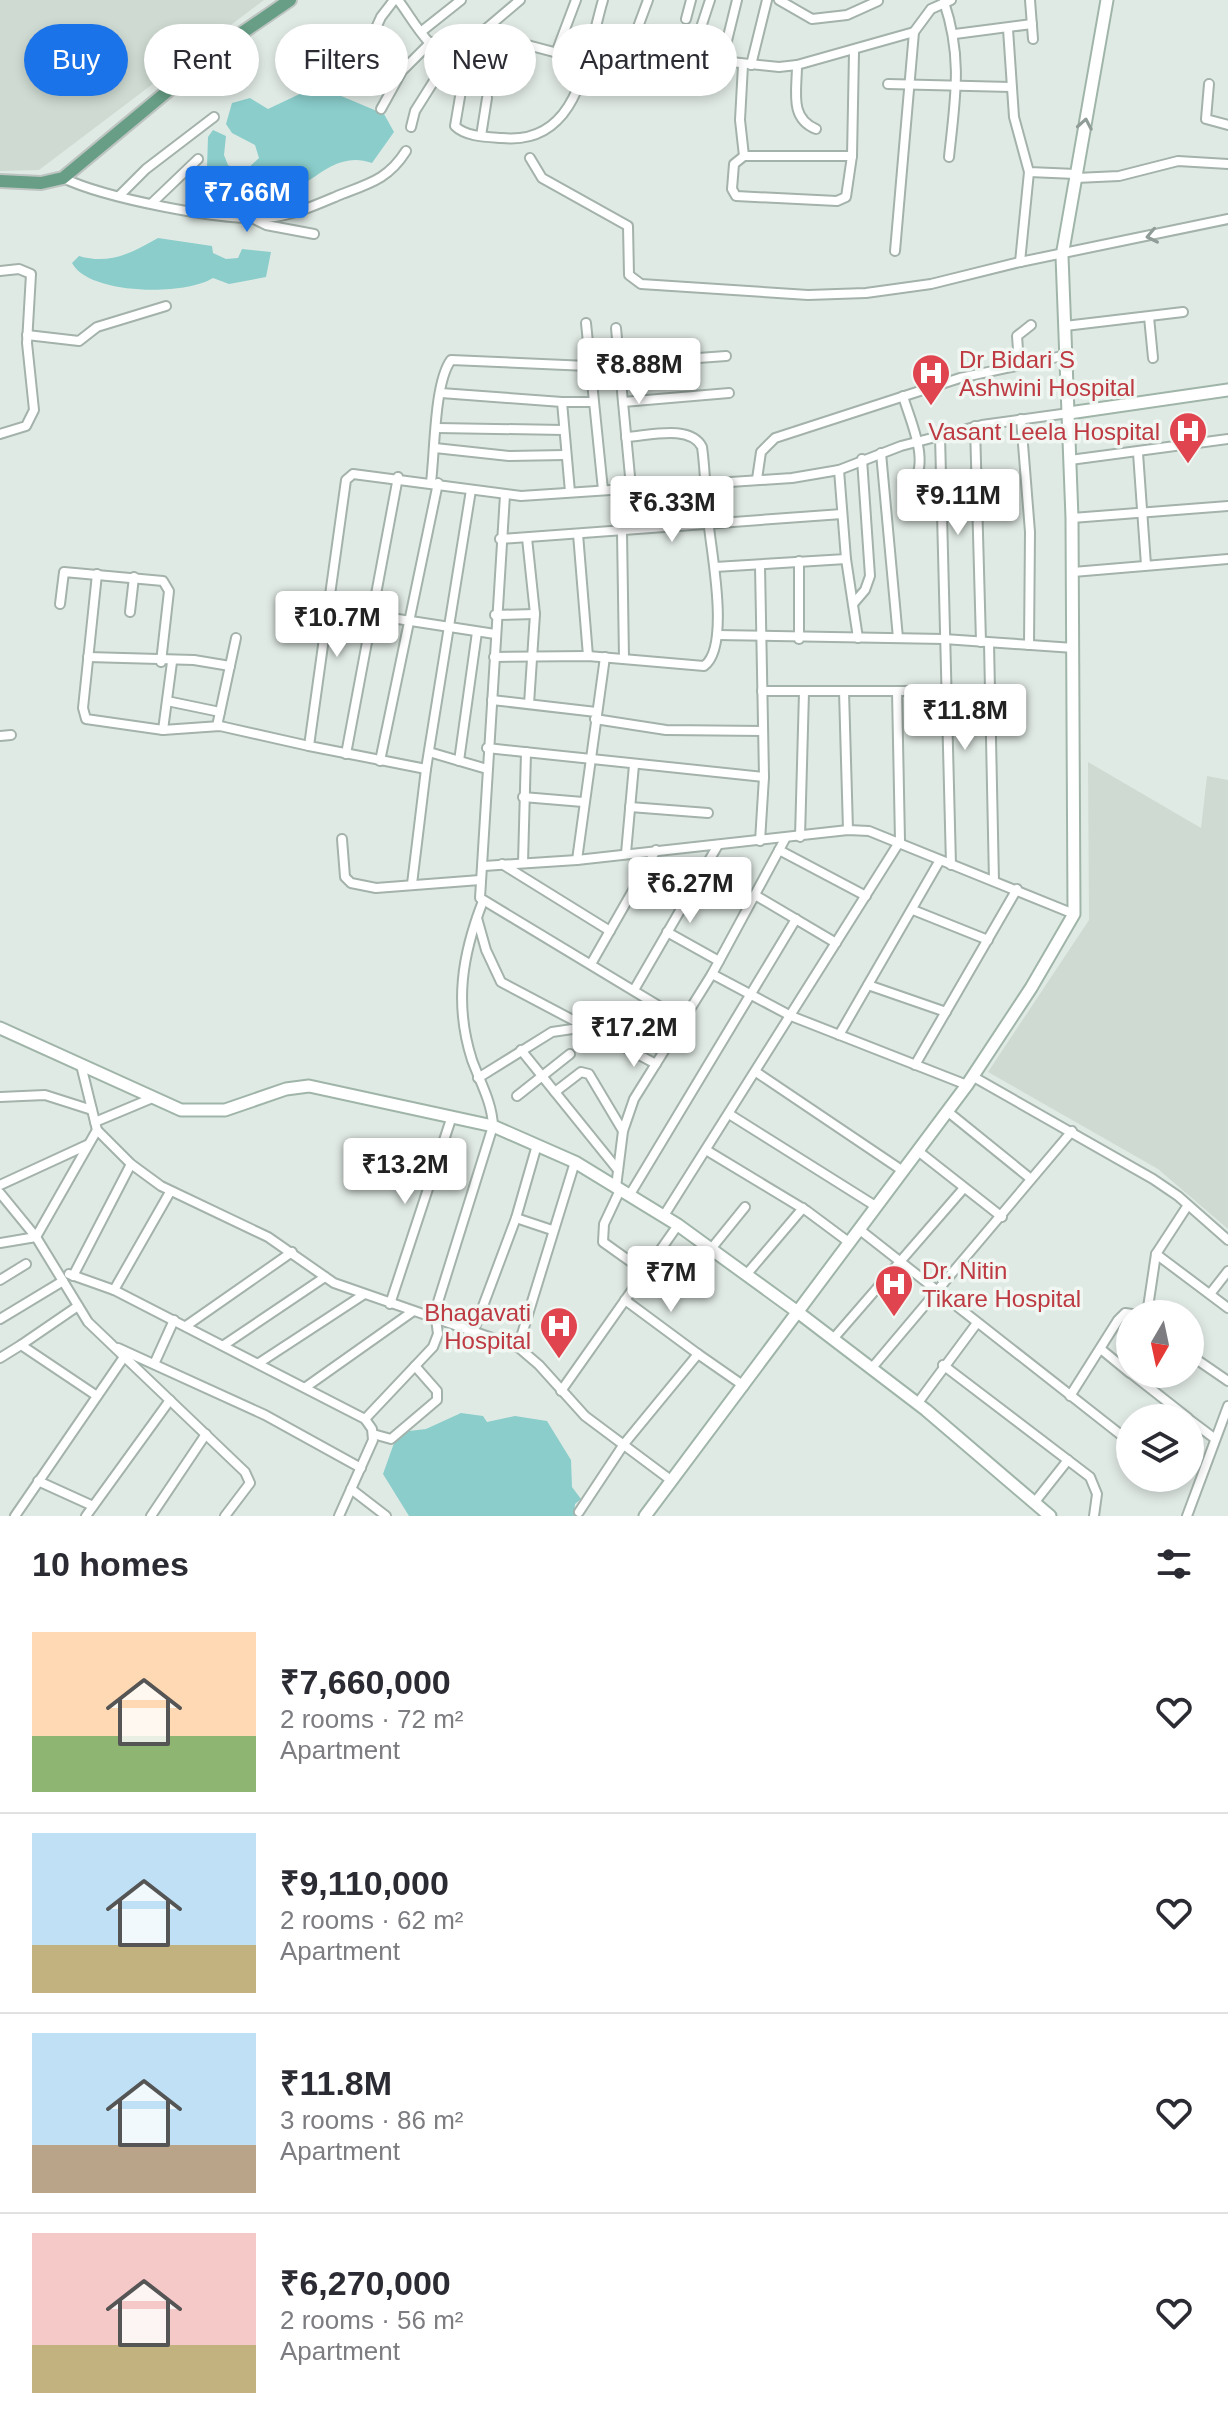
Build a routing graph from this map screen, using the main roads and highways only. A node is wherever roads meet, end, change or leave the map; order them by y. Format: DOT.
graph roads {
  1 [pos="290,0"];
  2 [pos="0,181"];
  1 -- 2 [label="main road"];
}
